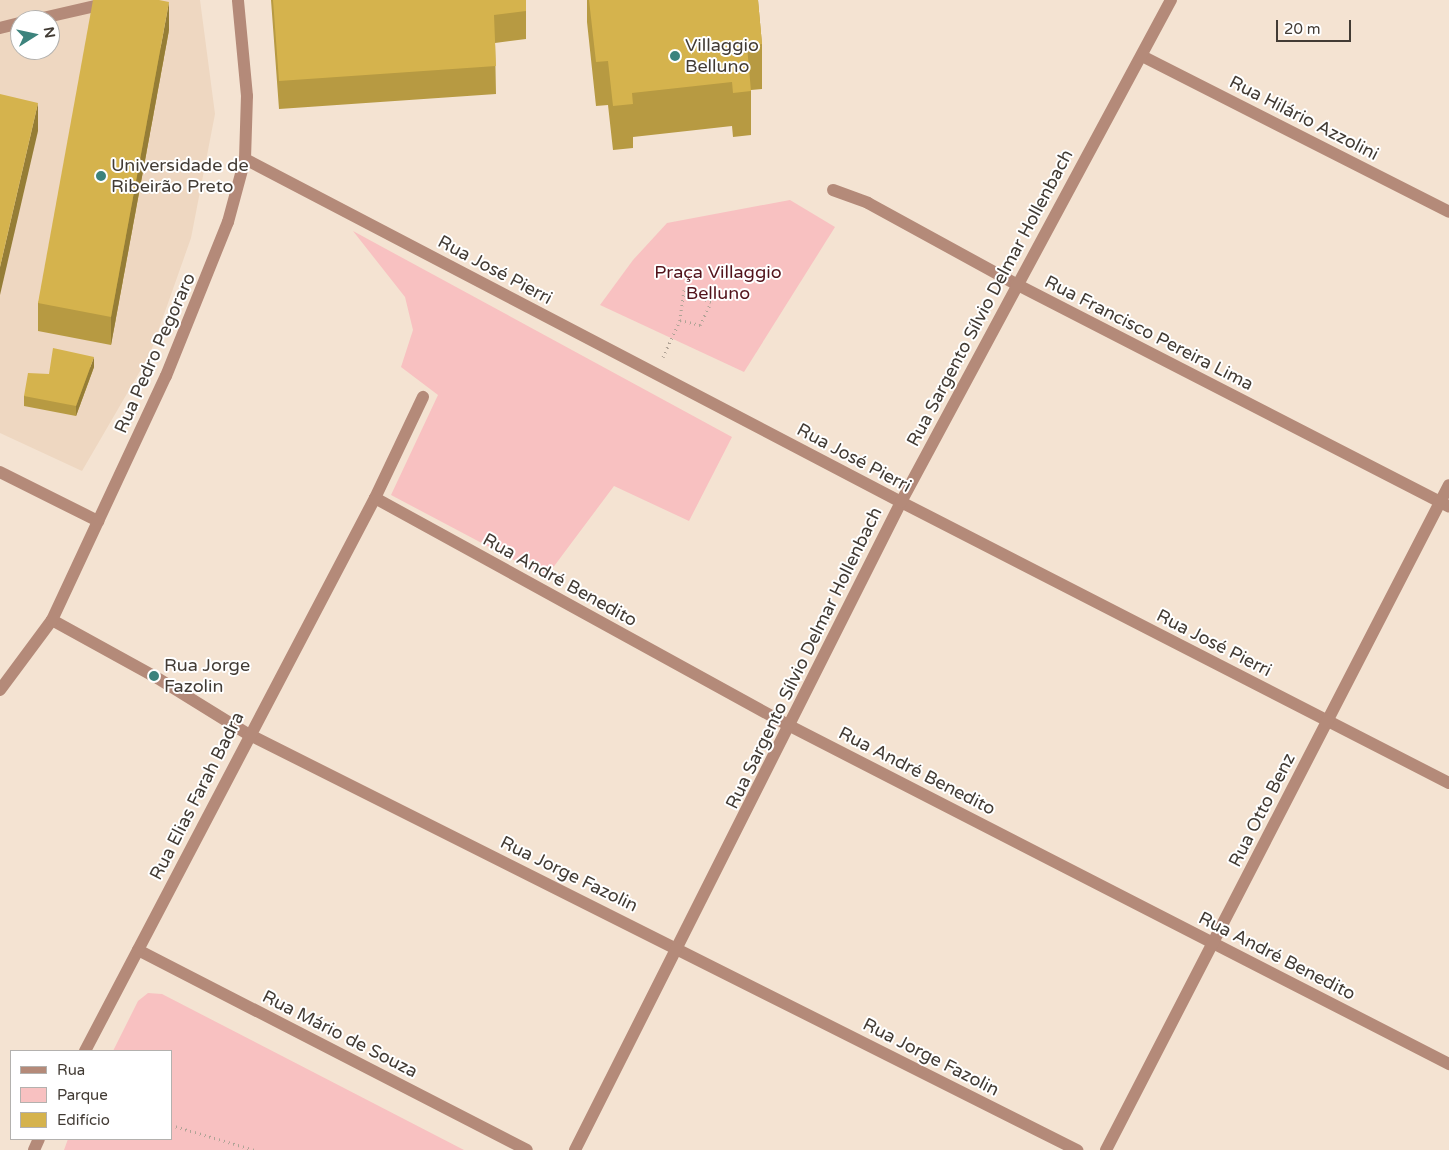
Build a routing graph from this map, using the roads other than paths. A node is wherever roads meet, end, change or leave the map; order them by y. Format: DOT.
graph roads {
  1 [pos="121,0"];
  2 [pos="238,0"];
  3 [pos="1171,0"];
  4 [pos="60,14"];
  5 [pos="1142,56"];
  6 [pos="245,159"];
  7 [pos="833,190"];
  8 [pos="1449,212"];
  9 [pos="1016,284"];
  10 [pos="423,396"];
  11 [pos="0,472"];
  12 [pos="1449,485"];
  13 [pos="375,498"];
  14 [pos="900,502"];
  15 [pos="1444,505"];
  16 [pos="98,521"];
  17 [pos="52,620"];
  18 [pos="0,690"];
  19 [pos="1328,720"];
  20 [pos="790,726"];
  21 [pos="248,734"];
  22 [pos="1449,784"];
  23 [pos="1213,942"];
  24 [pos="679,948"];
  25 [pos="138,950"];
  26 [pos="86,1050"];
  27 [pos="1449,1064"];
  28 [pos="527,1150"];
  29 [pos="575,1150"];
  30 [pos="1077,1150"];
  31 [pos="1106,1150"];
  1 -- 4 [label="street"];
  2 -- 6 [label="street, Rua Pedro Pegoraro"];
  3 -- 5 [label="street, Rua Sargento Sílvio Delmar Hollenbach"];
  5 -- 8 [label="street, Rua Hilário Azzolini"];
  5 -- 9 [label="street, Rua Sargento Sílvio Delmar Hollenbach"];
  6 -- 14 [label="street, Rua José Pierri"];
  6 -- 16 [label="street, Rua Pedro Pegoraro"];
  7 -- 9 [label="street, Rua Francisco Pereira Lima"];
  9 -- 14 [label="street, Rua Sargento Sílvio Delmar Hollenbach"];
  9 -- 15 [label="street, Rua Francisco Pereira Lima"];
  10 -- 13 [label="street, Rua Elias Farah Badra"];
  11 -- 16 [label="street"];
  12 -- 15 [label="street, Rua Otto Benz"];
  13 -- 20 [label="street, Rua André Benedito"];
  13 -- 21 [label="street, Rua Elias Farah Badra"];
  14 -- 19 [label="street, Rua José Pierri"];
  14 -- 20 [label="street, Rua Sargento Sílvio Delmar Hollenbach"];
  15 -- 19 [label="street, Rua Otto Benz"];
  16 -- 17 [label="street, Rua Pedro Pegoraro"];
  17 -- 18 [label="street, Rua Pedro Pegoraro"];
  17 -- 21 [label="street, Rua Jorge Fazolin"];
  19 -- 22 [label="street, Rua José Pierri"];
  19 -- 23 [label="street, Rua Otto Benz"];
  20 -- 23 [label="street, Rua André Benedito"];
  20 -- 24 [label="street, Rua Sargento Sílvio Delmar Hollenbach"];
  21 -- 24 [label="street, Rua Jorge Fazolin"];
  21 -- 25 [label="street, Rua Elias Farah Badra"];
  23 -- 27 [label="street, Rua André Benedito"];
  23 -- 31 [label="street, Rua Otto Benz"];
  24 -- 29 [label="street, Rua Sargento Sílvio Delmar Hollenbach"];
  24 -- 30 [label="street, Rua Jorge Fazolin"];
  25 -- 26 [label="street, Rua Elias Farah Badra"];
  25 -- 28 [label="street, Rua Mário de Souza"];
}
